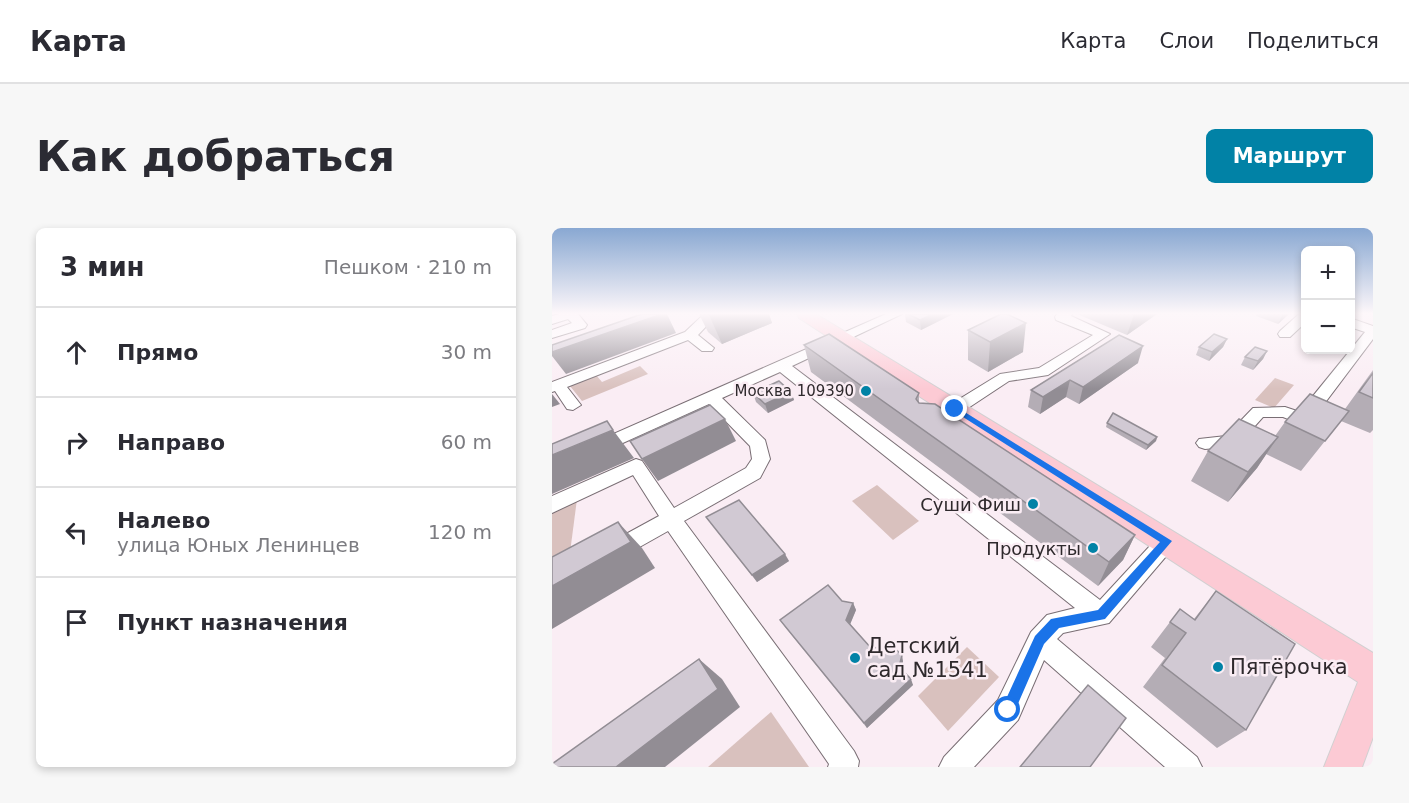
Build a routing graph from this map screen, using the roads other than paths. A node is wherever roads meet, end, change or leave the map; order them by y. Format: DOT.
graph roads {
  1 [pos="679,339"];
  2 [pos="695,339"];
  3 [pos="839,339"];
  4 [pos="844,339"];
  5 [pos="1095,339"];
  6 [pos="1366,339"];
  7 [pos="707,348"];
  8 [pos="781,365"];
  9 [pos="555,386"];
  10 [pos="711,397"];
  11 [pos="573,405"];
  12 [pos="955,409"];
  13 [pos="928,426"];
  14 [pos="1205,443"];
  15 [pos="552,468"];
  16 [pos="552,506"];
  17 [pos="671,519"];
  18 [pos="1167,541"];
  19 [pos="592,563"];
  20 [pos="1101,615"];
  21 [pos="1040,640"];
  22 [pos="1373,672"];
  23 [pos="1373,688"];
  24 [pos="843,767"];
  25 [pos="954,767"];
  26 [pos="1187,767"];
  27 [pos="1343,767"];
  1 -- 9 [label="street"];
  2 -- 7 [label="street"];
  3 -- 8 [label="street"];
  4 -- 12 [label="main road"];
  5 -- 12 [label="street"];
  6 -- 14 [label="street"];
  8 -- 10 [label="street"];
  8 -- 20 [label="street"];
  9 -- 11 [label="street"];
  10 -- 15 [label="street"];
  10 -- 17 [label="street"];
  12 -- 13 [label="street"];
  12 -- 18 [label="main road"];
  16 -- 17 [label="street"];
  17 -- 19 [label="street"];
  17 -- 24 [label="street"];
  18 -- 20 [label="street"];
  18 -- 22 [label="main road"];
  20 -- 21 [label="street"];
  21 -- 25 [label="street"];
  21 -- 26 [label="street"];
  23 -- 27 [label="main road"];
}
